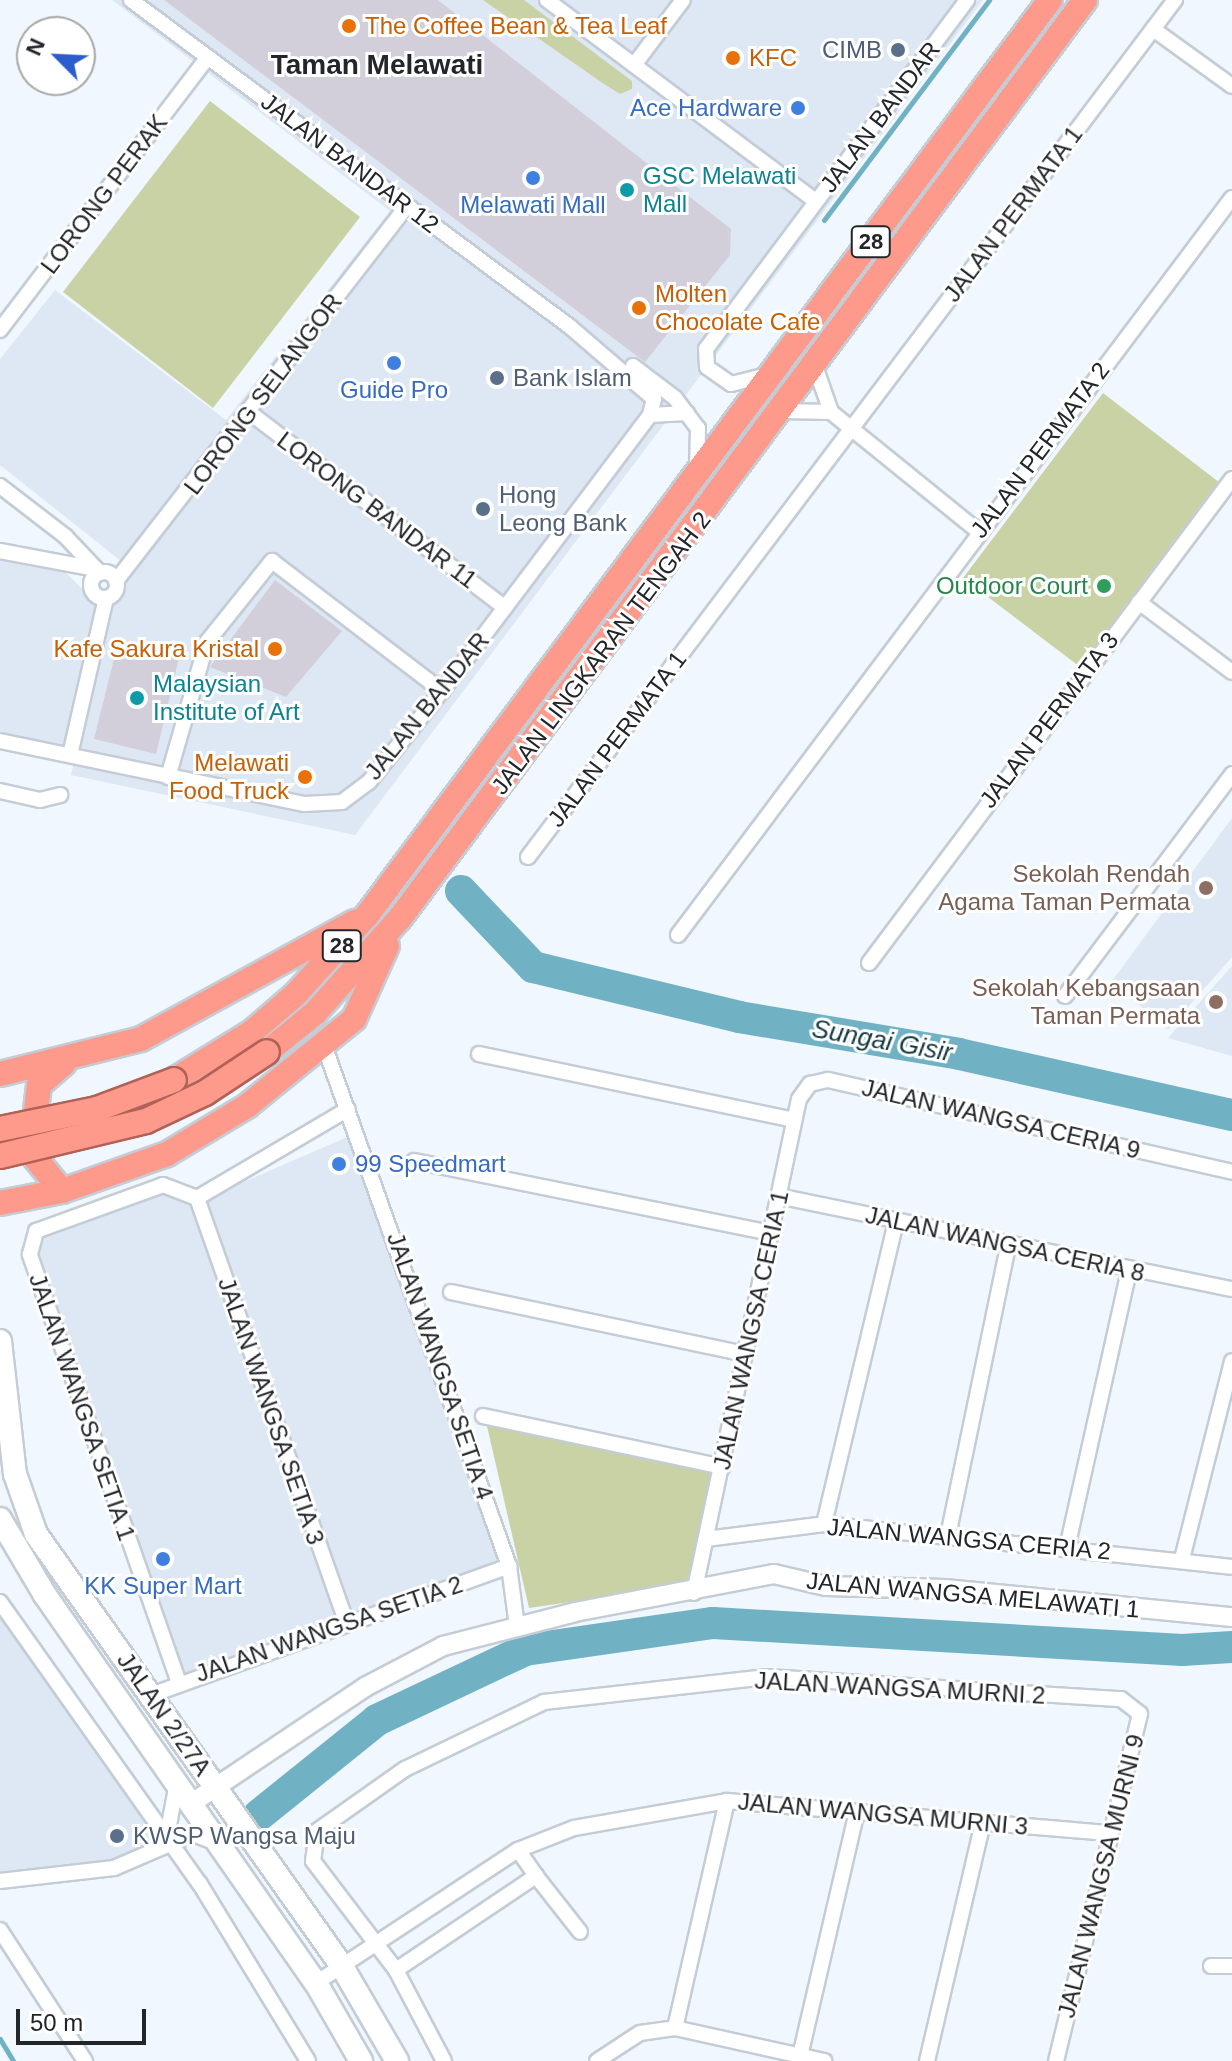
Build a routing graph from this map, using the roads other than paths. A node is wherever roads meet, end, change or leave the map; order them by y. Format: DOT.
graph roads {
  1 [pos="131,0"];
  2 [pos="683,0"];
  3 [pos="1050,0"];
  4 [pos="1085,0"];
  5 [pos="1175,0"];
  6 [pos="962,2"];
  7 [pos="557,3"];
  8 [pos="1153,29"];
  9 [pos="208,57"];
  10 [pos="634,65"];
  11 [pos="1232,86"];
  12 [pos="1232,198"];
  13 [pos="816,201"];
  14 [pos="407,206"];
  15 [pos="569,326"];
  16 [pos="0,330"];
  17 [pos="815,366"];
  18 [pos="775,373"];
  19 [pos="782,411"];
  20 [pos="249,412"];
  21 [pos="831,412"];
  22 [pos="687,413"];
  23 [pos="650,415"];
  24 [pos="851,428"];
  25 [pos="697,479"];
  26 [pos="1232,479"];
  27 [pos="0,486"];
  28 [pos="979,532"];
  29 [pos="0,551"];
  30 [pos="98,571"];
  31 [pos="116,581"];
  32 [pos="106,598"];
  33 [pos="1139,602"];
  34 [pos="505,608"];
  35 [pos="1232,672"];
  36 [pos="442,691"];
  37 [pos="0,741"];
  38 [pos="70,755"];
  39 [pos="1232,774"];
  40 [pos="168,777"];
  41 [pos="0,791"];
  42 [pos="60,795"];
  43 [pos="528,857"];
  44 [pos="368,914"];
  45 [pos="400,918"];
  46 [pos="678,935"];
  47 [pos="869,963"];
  48 [pos="1065,996"];
  49 [pos="324,1045"];
  50 [pos="479,1054"];
  51 [pos="67,1062"];
  52 [pos="0,1074"];
  53 [pos="348,1109"];
  54 [pos="794,1120"];
  55 [pos="0,1129"];
  56 [pos="0,1156"];
  57 [pos="414,1161"];
  58 [pos="1232,1172"];
  59 [pos="62,1191"];
  60 [pos="778,1196"];
  61 [pos="197,1198"];
  62 [pos="0,1203"];
  63 [pos="896,1221"];
  64 [pos="771,1233"];
  65 [pos="1008,1245"];
  66 [pos="1129,1270"];
  67 [pos="1232,1289"];
  68 [pos="451,1292"];
  69 [pos="0,1341"];
  70 [pos="746,1354"];
  71 [pos="1232,1361"];
  72 [pos="483,1416"];
  73 [pos="723,1467"];
  74 [pos="23,1505"];
  75 [pos="0,1516"];
  76 [pos="824,1524"];
  77 [pos="948,1536"];
  78 [pos="706,1539"];
  79 [pos="1067,1548"];
  80 [pos="1182,1559"];
  81 [pos="509,1566"];
  82 [pos="1232,1567"];
  83 [pos="694,1593"];
  84 [pos="0,1602"];
  85 [pos="1232,1617"];
  86 [pos="347,1623"];
  87 [pos="517,1627"];
  88 [pos="179,1683"];
  89 [pos="151,1695"];
  90 [pos="1121,1699"];
  91 [pos="177,1783"];
  92 [pos="214,1786"];
  93 [pos="727,1801"];
  94 [pos="192,1803"];
  95 [pos="857,1812"];
  96 [pos="983,1823"];
  97 [pos="1111,1833"];
  98 [pos="166,1841"];
  99 [pos="222,1846"];
  100 [pos="518,1850"];
  101 [pos="536,1876"];
  102 [pos="0,1881"];
  103 [pos="0,1930"];
  104 [pos="580,1932"];
  105 [pos="374,1941"];
  106 [pos="341,1965"];
  107 [pos="1211,1966"];
  108 [pos="1232,1966"];
  109 [pos="396,1970"];
  110 [pos="316,1983"];
  111 [pos="675,2028"];
  112 [pos="800,2056"];
  113 [pos="85,2061"];
  114 [pos="308,2061"];
  115 [pos="361,2061"];
  116 [pos="397,2061"];
  117 [pos="444,2061"];
  118 [pos="597,2061"];
  119 [pos="824,2061"];
  120 [pos="927,2061"];
  121 [pos="1056,2061"];
  1 -- 9 [label="street, JALAN BANDAR 12"];
  2 -- 10 [label="street"];
  3 -- 18 [label="highway, JALAN LINGKARAN TENGAH 2 / 28"];
  4 -- 17 [label="highway, JALAN LINGKARAN TENGAH 2 / 28"];
  5 -- 8 [label="street, JALAN PERMATA 1"];
  6 -- 13 [label="street, JALAN BANDAR"];
  7 -- 10 [label="street"];
  8 -- 11 [label="street"];
  8 -- 24 [label="street, JALAN PERMATA 1"];
  9 -- 14 [label="street, JALAN BANDAR 12"];
  9 -- 16 [label="street, LORONG PERAK"];
  10 -- 13 [label="street"];
  12 -- 28 [label="street, JALAN PERMATA 2"];
  13 -- 18 [label="street, JALAN BANDAR"];
  14 -- 15 [label="street, JALAN BANDAR 12"];
  14 -- 20 [label="street, LORONG SELANGOR"];
  15 -- 22 [label="street"];
  15 -- 23 [label="street, JALAN BANDAR"];
  17 -- 19 [label="highway, JALAN LINGKARAN TENGAH 2 / 28"];
  17 -- 21 [label="street"];
  18 -- 25 [label="highway, JALAN LINGKARAN TENGAH 2 / 28"];
  19 -- 21 [label="street"];
  19 -- 45 [label="highway, JALAN LINGKARAN TENGAH 2 / 28"];
  20 -- 31 [label="street, LORONG SELANGOR"];
  20 -- 34 [label="street, LORONG BANDAR 11"];
  21 -- 24 [label="street"];
  22 -- 23 [label="street"];
  22 -- 25 [label="street"];
  23 -- 34 [label="street, JALAN BANDAR"];
  24 -- 28 [label="street"];
  24 -- 43 [label="street, JALAN PERMATA 1"];
  25 -- 44 [label="highway, JALAN LINGKARAN TENGAH 2 / 28"];
  26 -- 33 [label="street, JALAN PERMATA 3"];
  27 -- 30 [label="street"];
  28 -- 46 [label="street, JALAN PERMATA 2"];
  29 -- 30 [label="street"];
  30 -- 31 [label="street"];
  30 -- 32 [label="street, LORONG SELANGOR"];
  31 -- 32 [label="street, LORONG SELANGOR"];
  32 -- 38 [label="street, LORONG SELANGOR"];
  33 -- 35 [label="street"];
  33 -- 47 [label="street, JALAN PERMATA 3"];
  34 -- 36 [label="street, JALAN BANDAR"];
  36 -- 40 [label="street, JALAN BANDAR"];
  36 -- 40 [label="street"];
  37 -- 38 [label="street, JALAN BANDAR"];
  38 -- 40 [label="street, JALAN BANDAR"];
  39 -- 48 [label="street"];
  41 -- 42 [label="street"];
  44 -- 51 [label="highway"];
  44 -- 55 [label="highway, JALAN LINGKARAN TENGAH 2 / 28, bridge"];
  45 -- 49 [label="highway"];
  45 -- 56 [label="highway, JALAN LINGKARAN TENGAH 2 / 28, bridge"];
  49 -- 53 [label="street, JALAN WANGSA SETIA 4"];
  49 -- 59 [label="highway"];
  50 -- 54 [label="street"];
  51 -- 52 [label="highway"];
  51 -- 59 [label="highway"];
  53 -- 61 [label="street"];
  53 -- 81 [label="street, JALAN WANGSA SETIA 4"];
  54 -- 58 [label="street, JALAN WANGSA CERIA 9"];
  54 -- 60 [label="street, JALAN WANGSA CERIA 1"];
  57 -- 64 [label="street"];
  59 -- 62 [label="highway"];
  60 -- 63 [label="street, JALAN WANGSA CERIA 8"];
  60 -- 64 [label="street, JALAN WANGSA CERIA 1"];
  61 -- 86 [label="street, JALAN WANGSA SETIA 3"];
  61 -- 88 [label="street, JALAN WANGSA SETIA 1"];
  63 -- 65 [label="street, JALAN WANGSA CERIA 8"];
  63 -- 76 [label="street"];
  64 -- 70 [label="street, JALAN WANGSA CERIA 1"];
  65 -- 66 [label="street, JALAN WANGSA CERIA 8"];
  65 -- 77 [label="street"];
  66 -- 67 [label="street, JALAN WANGSA CERIA 8"];
  66 -- 79 [label="street"];
  68 -- 70 [label="street"];
  69 -- 74 [label="main road, JALAN 2/27A"];
  70 -- 73 [label="street, JALAN WANGSA CERIA 1"];
  71 -- 80 [label="street"];
  72 -- 73 [label="street"];
  73 -- 78 [label="street, JALAN WANGSA CERIA 1"];
  74 -- 75 [label="street"];
  74 -- 89 [label="main road, JALAN 2/27A"];
  75 -- 91 [label="main road, JALAN 2/27A"];
  76 -- 77 [label="street, JALAN WANGSA CERIA 2"];
  76 -- 78 [label="street, JALAN WANGSA CERIA 2"];
  77 -- 79 [label="street, JALAN WANGSA CERIA 2"];
  78 -- 83 [label="street, JALAN WANGSA CERIA 1"];
  79 -- 80 [label="street, JALAN WANGSA CERIA 2"];
  80 -- 82 [label="street, JALAN WANGSA CERIA 2"];
  81 -- 86 [label="street, JALAN WANGSA SETIA 2"];
  81 -- 87 [label="street, JALAN WANGSA SETIA 4"];
  83 -- 85 [label="street, JALAN WANGSA MELAWATI 1"];
  83 -- 87 [label="street, JALAN WANGSA MELAWATI 1"];
  84 -- 98 [label="street"];
  86 -- 88 [label="street, JALAN WANGSA SETIA 2"];
  87 -- 92 [label="street, JALAN WANGSA MELAWATI 1"];
  88 -- 89 [label="street, JALAN WANGSA SETIA 2"];
  89 -- 92 [label="main road, JALAN 2/27A"];
  90 -- 97 [label="street, JALAN WANGSA MURNI 9"];
  90 -- 105 [label="street, JALAN WANGSA MURNI 2"];
  91 -- 94 [label="main road, JALAN 2/27A"];
  91 -- 98 [label="street"];
  92 -- 94 [label="street, JALAN WANGSA MELAWATI 1"];
  92 -- 106 [label="main road, JALAN 2/27A"];
  93 -- 95 [label="street, JALAN WANGSA MURNI 3"];
  93 -- 100 [label="street, JALAN WANGSA MURNI 3"];
  93 -- 111 [label="street"];
  94 -- 99 [label="main road, JALAN 2/27A"];
  95 -- 96 [label="street, JALAN WANGSA MURNI 3"];
  95 -- 112 [label="street"];
  96 -- 97 [label="street, JALAN WANGSA MURNI 3"];
  96 -- 120 [label="street"];
  97 -- 121 [label="street, JALAN WANGSA MURNI 9"];
  98 -- 99 [label="street"];
  98 -- 102 [label="street"];
  98 -- 114 [label="street"];
  99 -- 110 [label="main road, JALAN 2/27A"];
  100 -- 101 [label="street"];
  100 -- 105 [label="street, JALAN WANGSA MURNI 3"];
  101 -- 104 [label="street"];
  101 -- 109 [label="street"];
  103 -- 113 [label="street"];
  105 -- 106 [label="street, JALAN WANGSA MURNI 3"];
  105 -- 109 [label="street, JALAN WANGSA MURNI 2"];
  106 -- 110 [label="street, JALAN WANGSA MURNI 3"];
  106 -- 116 [label="main road, JALAN 2/27A"];
  107 -- 108 [label="street"];
  109 -- 117 [label="street, JALAN WANGSA MURNI 2"];
  110 -- 115 [label="main road, JALAN 2/27A"];
  111 -- 112 [label="street"];
  111 -- 118 [label="street"];
  112 -- 119 [label="street"];
}
